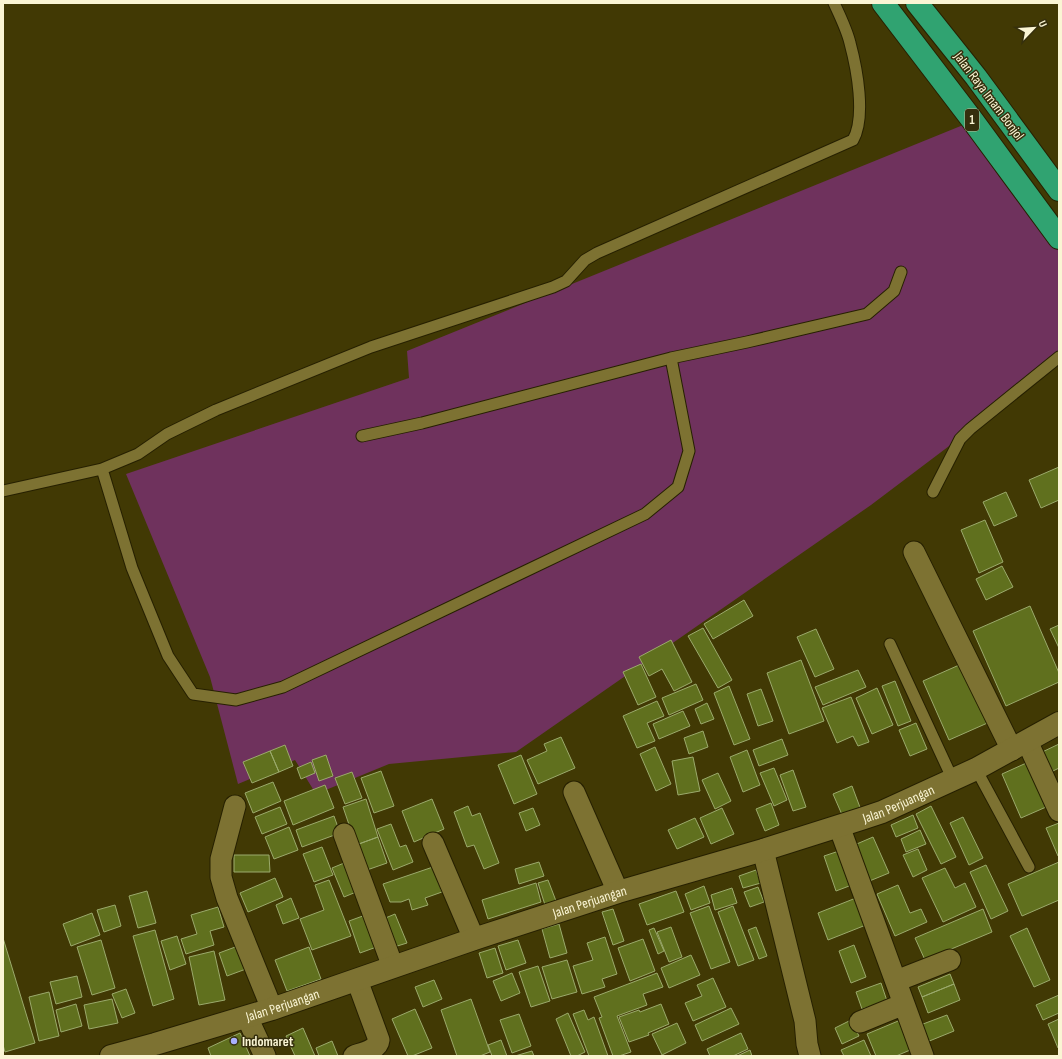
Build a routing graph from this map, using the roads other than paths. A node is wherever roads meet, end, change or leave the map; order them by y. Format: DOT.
graph roads {
  1 [pos="834,3"];
  2 [pos="883,3"];
  3 [pos="917,3"];
  4 [pos="1059,190"];
  5 [pos="1059,238"];
  6 [pos="901,272"];
  7 [pos="1059,357"];
  8 [pos="671,358"];
  9 [pos="362,436"];
  10 [pos="102,469"];
  11 [pos="3,491"];
  12 [pos="933,492"];
  13 [pos="914,552"];
  14 [pos="890,644"];
  15 [pos="1059,723"];
  16 [pos="1020,746"];
  17 [pos="976,769"];
  18 [pos="953,780"];
  19 [pos="574,792"];
  20 [pos="235,806"];
  21 [pos="1059,811"];
  22 [pos="839,826"];
  23 [pos="344,834"];
  24 [pos="433,842"];
  25 [pos="763,850"];
  26 [pos="1029,867"];
  27 [pos="618,892"];
  28 [pos="474,939"];
  29 [pos="950,960"];
  30 [pos="393,967"];
  31 [pos="357,980"];
  32 [pos="896,981"];
  33 [pos="904,1004"];
  34 [pos="272,1009"];
  35 [pos="246,1017"];
  36 [pos="860,1022"];
  37 [pos="158,1050"];
  38 [pos="111,1056"];
  39 [pos="265,1056"];
  40 [pos="354,1056"];
  41 [pos="810,1056"];
  42 [pos="923,1056"];
  1 -- 10 [label="lane"];
  2 -- 5 [label="highway, Jalan Raya Imam Bonjol / 1"];
  3 -- 4 [label="highway, Jalan Raya Imam Bonjol / 1"];
  6 -- 8 [label="lane"];
  7 -- 12 [label="lane"];
  8 -- 9 [label="lane"];
  8 -- 10 [label="lane"];
  10 -- 11 [label="lane"];
  13 -- 16 [label="street"];
  14 -- 18 [label="lane"];
  15 -- 16 [label="street, Jalan Perjuangan"];
  16 -- 17 [label="street, Jalan Perjuangan"];
  16 -- 21 [label="street"];
  17 -- 18 [label="street, Jalan Perjuangan"];
  17 -- 26 [label="lane"];
  18 -- 22 [label="street, Jalan Perjuangan"];
  19 -- 27 [label="street"];
  20 -- 34 [label="street"];
  22 -- 25 [label="street, Jalan Perjuangan"];
  22 -- 32 [label="street"];
  23 -- 30 [label="street"];
  24 -- 28 [label="street"];
  25 -- 27 [label="street, Jalan Perjuangan"];
  25 -- 41 [label="street"];
  27 -- 28 [label="street, Jalan Perjuangan"];
  28 -- 30 [label="street, Jalan Perjuangan"];
  29 -- 32 [label="street"];
  30 -- 31 [label="street, Jalan Perjuangan"];
  31 -- 34 [label="street, Jalan Perjuangan"];
  31 -- 40 [label="street"];
  32 -- 33 [label="street"];
  33 -- 36 [label="street"];
  33 -- 42 [label="street"];
  34 -- 35 [label="street, Jalan Perjuangan"];
  35 -- 37 [label="street, Jalan Perjuangan"];
  35 -- 39 [label="street"];
  37 -- 38 [label="street, Jalan Perjuangan"];
}
